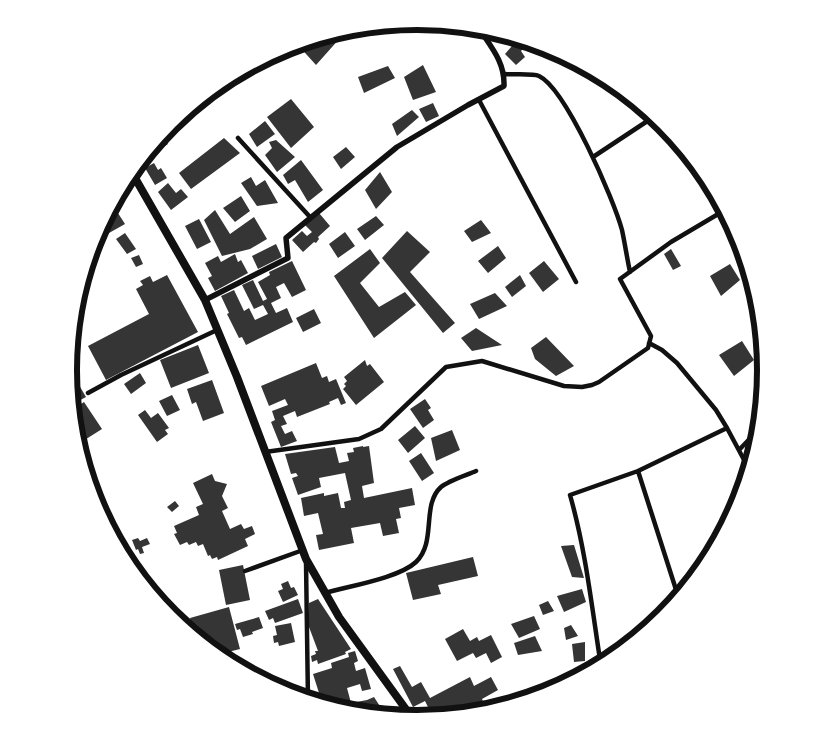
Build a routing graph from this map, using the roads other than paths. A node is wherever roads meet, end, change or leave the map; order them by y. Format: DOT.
graph roads {
  1 [pos="485,37"];
  2 [pos="505,74"];
  3 [pos="479,100"];
  4 [pos="648,120"];
  5 [pos="238,138"];
  6 [pos="593,157"];
  7 [pos="136,179"];
  8 [pos="719,214"];
  9 [pos="310,217"];
  10 [pos="630,272"];
  11 [pos="576,282"];
  12 [pos="205,300"];
  13 [pos="217,330"];
  14 [pos="649,343"];
  15 [pos="88,393"];
  16 [pos="727,428"];
  17 [pos="751,437"];
  18 [pos="738,450"];
  19 [pos="266,452"];
  20 [pos="745,462"];
  21 [pos="476,471"];
  22 [pos="638,472"];
  23 [pos="303,550"];
  24 [pos="306,559"];
  25 [pos="245,571"];
  26 [pos="676,591"];
  27 [pos="325,592"];
  28 [pos="600,658"];
  29 [pos="308,693"];
  30 [pos="408,711"];
  1 -- 2 [label="street"];
  2 -- 3 [label="street"];
  2 -- 6 [label="street"];
  3 -- 9 [label="street"];
  3 -- 11 [label="street"];
  4 -- 6 [label="street"];
  5 -- 9 [label="street"];
  6 -- 10 [label="street"];
  7 -- 12 [label="highway"];
  8 -- 10 [label="street"];
  9 -- 12 [label="street"];
  10 -- 14 [label="street"];
  12 -- 13 [label="highway"];
  13 -- 15 [label="street"];
  13 -- 19 [label="highway"];
  14 -- 16 [label="street"];
  14 -- 19 [label="street"];
  16 -- 18 [label="street"];
  16 -- 22 [label="street"];
  17 -- 18 [label="street"];
  18 -- 20 [label="street"];
  19 -- 23 [label="highway"];
  21 -- 27 [label="street"];
  22 -- 26 [label="street"];
  22 -- 28 [label="street"];
  23 -- 24 [label="highway"];
  23 -- 25 [label="street"];
  24 -- 27 [label="highway"];
  24 -- 29 [label="street"];
  27 -- 30 [label="highway"];
}
